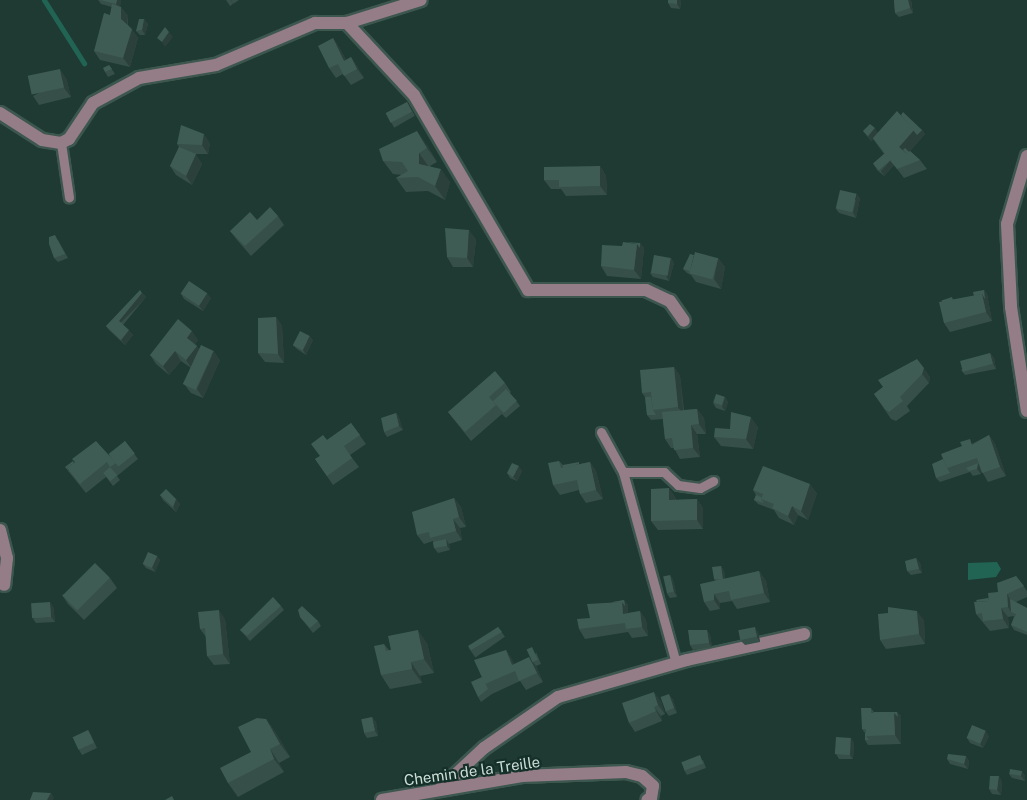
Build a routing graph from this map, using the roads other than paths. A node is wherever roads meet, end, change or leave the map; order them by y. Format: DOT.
graph roads {
  1 [pos="421,0"];
  2 [pos="347,23"];
  3 [pos="0,113"];
  4 [pos="61,143"];
  5 [pos="1027,156"];
  6 [pos="69,196"];
  7 [pos="684,321"];
  8 [pos="1027,411"];
  9 [pos="601,432"];
  10 [pos="623,472"];
  11 [pos="713,481"];
  12 [pos="0,530"];
  13 [pos="1,586"];
  14 [pos="804,634"];
  15 [pos="676,663"];
  16 [pos="439,790"];
  17 [pos="382,800"];
  18 [pos="647,800"];
  1 -- 2 [label="street"];
  2 -- 4 [label="street"];
  2 -- 7 [label="street"];
  3 -- 4 [label="street"];
  4 -- 6 [label="lane"];
  5 -- 8 [label="street"];
  9 -- 10 [label="lane"];
  10 -- 11 [label="lane"];
  10 -- 15 [label="lane"];
  12 -- 13 [label="street"];
  14 -- 15 [label="street"];
  15 -- 16 [label="street"];
  16 -- 17 [label="street, Chemin de la Treille"];
  16 -- 18 [label="street, Chemin de la Treille"];
}
